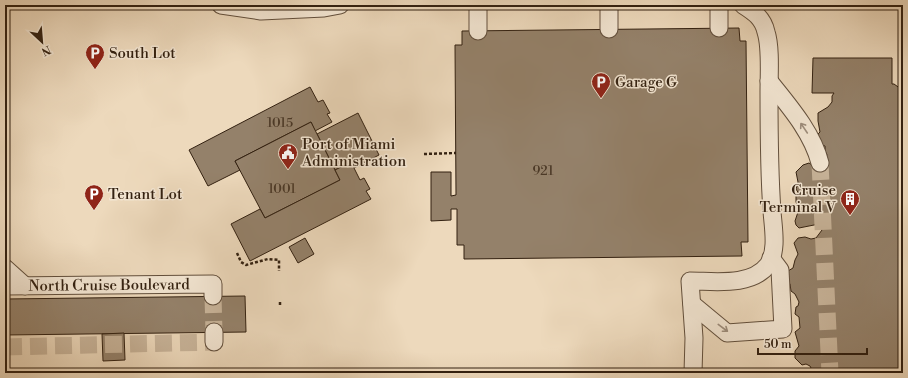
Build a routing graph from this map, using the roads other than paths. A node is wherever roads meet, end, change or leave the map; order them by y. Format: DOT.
graph roads {
  1 [pos="221,5"];
  2 [pos="340,5"];
  3 [pos="478,5"];
  4 [pos="609,5"];
  5 [pos="719,5"];
  6 [pos="743,5"];
  7 [pos="720,28"];
  8 [pos="609,29"];
  9 [pos="478,31"];
  10 [pos="769,81"];
  11 [pos="820,163"];
  12 [pos="766,265"];
  13 [pos="5,268"];
  14 [pos="5,286"];
  15 [pos="25,286"];
  16 [pos="213,290"];
  17 [pos="692,304"];
  18 [pos="693,373"];
  1 -- 2 [label="street"];
  3 -- 9 [label="street"];
  4 -- 8 [label="street"];
  5 -- 7 [label="street"];
  6 -- 10 [label="street"];
  11 -- 10 [label="street, one-way"];
  10 -- 12 [label="street"];
  12 -- 17 [label="street"];
  17 -- 12 [label="street, one-way"];
  13 -- 15 [label="street"];
  14 -- 15 [label="street, North Cruise Boulevard"];
  15 -- 16 [label="street, North Cruise Boulevard"];
  17 -- 18 [label="street"];
}
